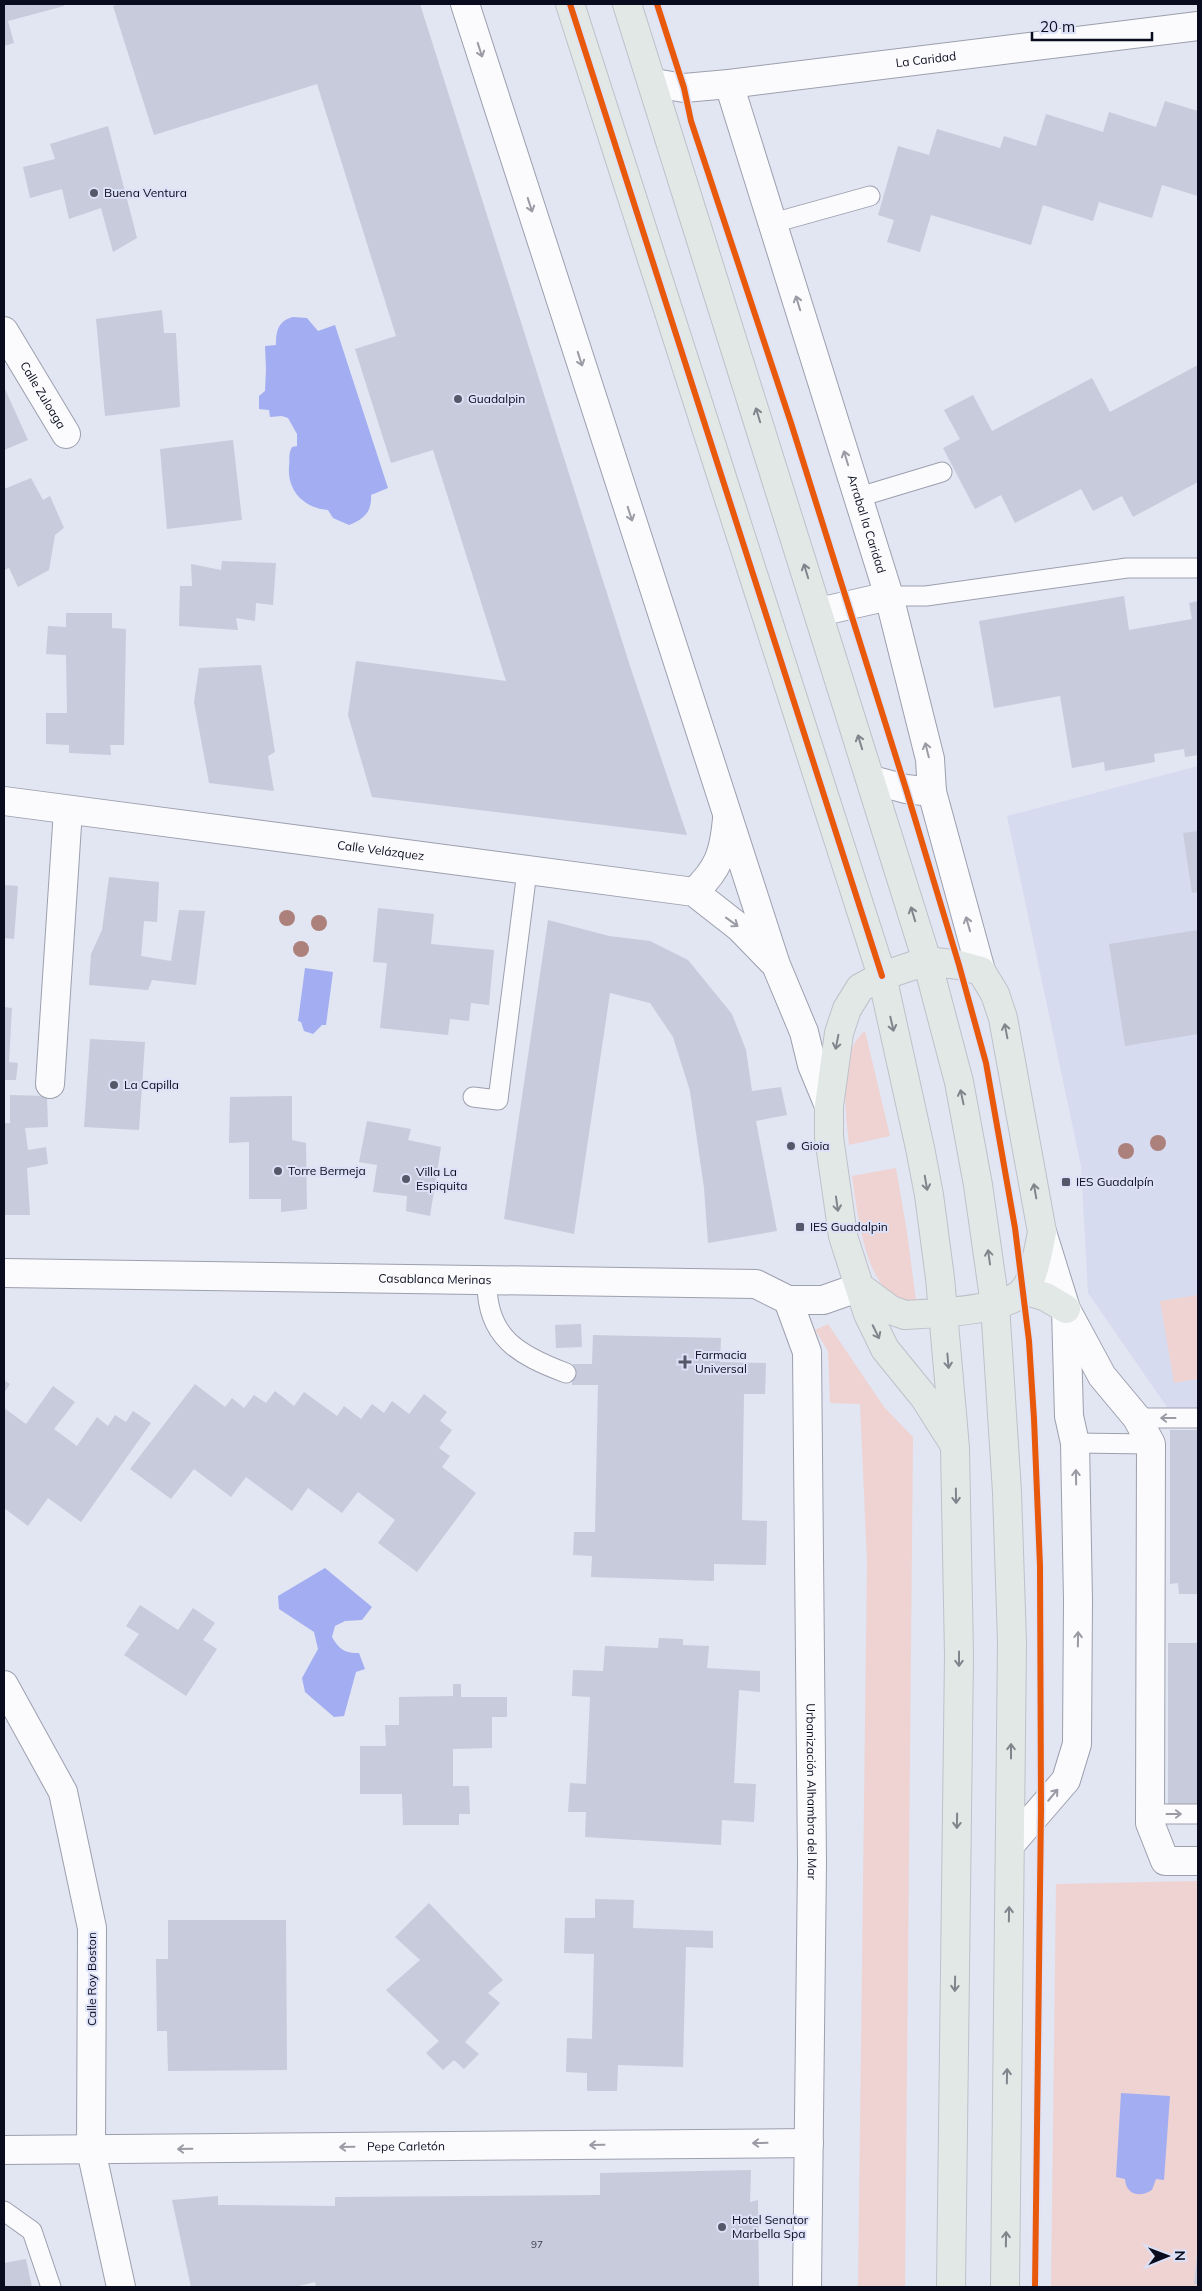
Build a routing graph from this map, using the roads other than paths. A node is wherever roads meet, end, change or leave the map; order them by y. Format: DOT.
graph roads {
  1 [pos="465,4"];
  2 [pos="570,4"];
  3 [pos="627,4"];
  4 [pos="1198,26"];
  5 [pos="654,82"];
  6 [pos="729,84"];
  7 [pos="870,196"];
  8 [pos="772,223"];
  9 [pos="4,331"];
  10 [pos="66,434"];
  11 [pos="942,472"];
  12 [pos="858,497"];
  13 [pos="1198,568"];
  14 [pos="889,596"];
  15 [pos="819,612"];
  16 [pos="872,780"];
  17 [pos="932,792"];
  18 [pos="4,802"];
  19 [pos="68,810"];
  20 [pos="728,816"];
  21 [pos="527,871"];
  22 [pos="694,892"];
  23 [pos="927,961"];
  24 [pos="776,965"];
  25 [pos="981,971"];
  26 [pos="882,976"];
  27 [pos="50,1084"];
  28 [pos="473,1097"];
  29 [pos="828,1106"];
  30 [pos="1042,1232"];
  31 [pos="4,1273"];
  32 [pos="487,1281"];
  33 [pos="860,1287"];
  34 [pos="1024,1290"];
  35 [pos="788,1300"];
  36 [pos="995,1305"];
  37 [pos="1066,1309"];
  38 [pos="943,1312"];
  39 [pos="566,1373"];
  40 [pos="1137,1418"];
  41 [pos="1198,1418"];
  42 [pos="1075,1443"];
  43 [pos="1151,1444"];
  44 [pos="955,1448"];
  45 [pos="4,1685"];
  46 [pos="1150,1814"];
  47 [pos="1198,1814"];
  48 [pos="1010,1845"];
  49 [pos="1198,1861"];
  50 [pos="809,2143"];
  51 [pos="4,2150"];
  52 [pos="91,2150"];
  53 [pos="4,2211"];
  54 [pos="51,2287"];
  55 [pos="121,2287"];
  56 [pos="807,2287"];
  57 [pos="951,2287"];
  58 [pos="1005,2287"];
  1 -- 20 [label="street, one-way"];
  2 -- 26 [label="main road"];
  3 -- 5 [label="main road"];
  4 -- 6 [label="street, La Caridad"];
  5 -- 6 [label="street, La Caridad"];
  15 -- 5 [label="main road, one-way"];
  6 -- 8 [label="street, Arrabal la Caridad"];
  7 -- 8 [label="lane"];
  12 -- 8 [label="street, Arrabal la Caridad, one-way"];
  9 -- 10 [label="street, Calle Zuloaga"];
  11 -- 12 [label="lane"];
  12 -- 14 [label="street, Arrabal la Caridad"];
  13 -- 14 [label="lane"];
  14 -- 15 [label="street"];
  17 -- 14 [label="street, Arrabal la Caridad, one-way"];
  16 -- 15 [label="main road, one-way"];
  16 -- 17 [label="street"];
  23 -- 16 [label="main road, one-way"];
  25 -- 17 [label="street, Arrabal la Caridad, one-way"];
  18 -- 19 [label="street, Calle Velázquez"];
  19 -- 21 [label="street, Calle Velázquez"];
  19 -- 27 [label="street"];
  20 -- 22 [label="street"];
  20 -- 24 [label="street"];
  21 -- 22 [label="street, Calle Velázquez"];
  21 -- 28 [label="lane"];
  22 -- 24 [label="street, one-way"];
  23 -- 25 [label="main road"];
  23 -- 26 [label="main road"];
  36 -- 23 [label="main road, one-way"];
  24 -- 29 [label="street"];
  30 -- 25 [label="main road, one-way"];
  26 -- 29 [label="main road, one-way"];
  26 -- 38 [label="main road, one-way"];
  29 -- 33 [label="main road, one-way"];
  30 -- 34 [label="main road"];
  30 -- 37 [label="street"];
  31 -- 32 [label="street, Casablanca Merinas"];
  32 -- 35 [label="street, Casablanca Merinas"];
  32 -- 39 [label="lane"];
  33 -- 35 [label="street, Casablanca Merinas"];
  33 -- 38 [label="main road"];
  33 -- 44 [label="main road, one-way"];
  34 -- 36 [label="main road"];
  34 -- 37 [label="main road"];
  35 -- 50 [label="street, Urbanización Alhambra del Mar"];
  36 -- 38 [label="main road"];
  48 -- 36 [label="main road, one-way"];
  37 -- 40 [label="street"];
  37 -- 42 [label="street"];
  38 -- 44 [label="main road, one-way"];
  41 -- 40 [label="lane, one-way"];
  40 -- 43 [label="street"];
  42 -- 43 [label="lane"];
  48 -- 42 [label="street, one-way"];
  43 -- 46 [label="street"];
  44 -- 57 [label="main road, one-way"];
  45 -- 52 [label="street, Calle Roy Boston"];
  46 -- 47 [label="lane, one-way"];
  46 -- 49 [label="street"];
  58 -- 48 [label="main road, one-way"];
  50 -- 52 [label="street, Pepe Carletón, one-way"];
  50 -- 56 [label="street, Urbanización Alhambra del Mar"];
  51 -- 52 [label="street, Pepe Carletón"];
  52 -- 55 [label="street, Calle Roy Boston"];
  53 -- 54 [label="lane"];
}
